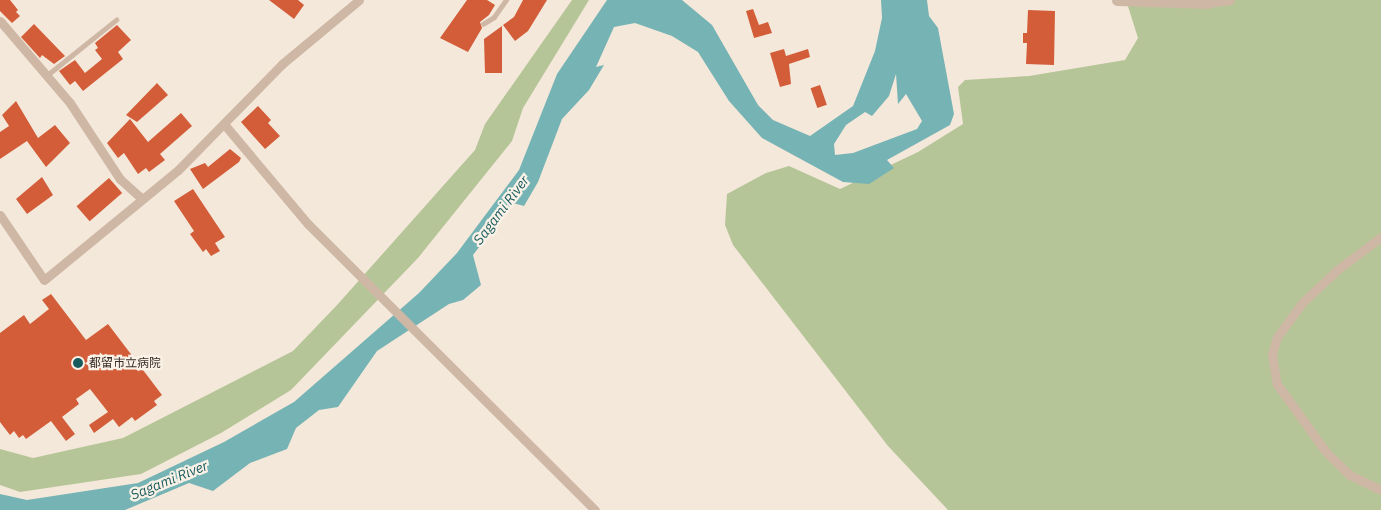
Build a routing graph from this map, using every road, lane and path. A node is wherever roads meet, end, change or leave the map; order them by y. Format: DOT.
graph roads {
  1 [pos="359,0"];
  2 [pos="506,0"];
  3 [pos="1117,0"];
  4 [pos="1230,0"];
  5 [pos="1208,3"];
  6 [pos="116,20"];
  7 [pos="0,21"];
  8 [pos="483,24"];
  9 [pos="45,77"];
  10 [pos="224,124"];
  11 [pos="142,199"];
  12 [pos="0,215"];
  13 [pos="1381,237"];
  14 [pos="1381,490"];
  15 [pos="595,510"];
  1 -- 10 [label="street"];
  2 -- 8 [label="lane"];
  3 -- 5 [label="street"];
  4 -- 5 [label="street"];
  6 -- 9 [label="lane"];
  7 -- 9 [label="street"];
  9 -- 11 [label="street"];
  10 -- 11 [label="street"];
  10 -- 15 [label="street"];
  11 -- 12 [label="street"];
  13 -- 14 [label="street"];
}
